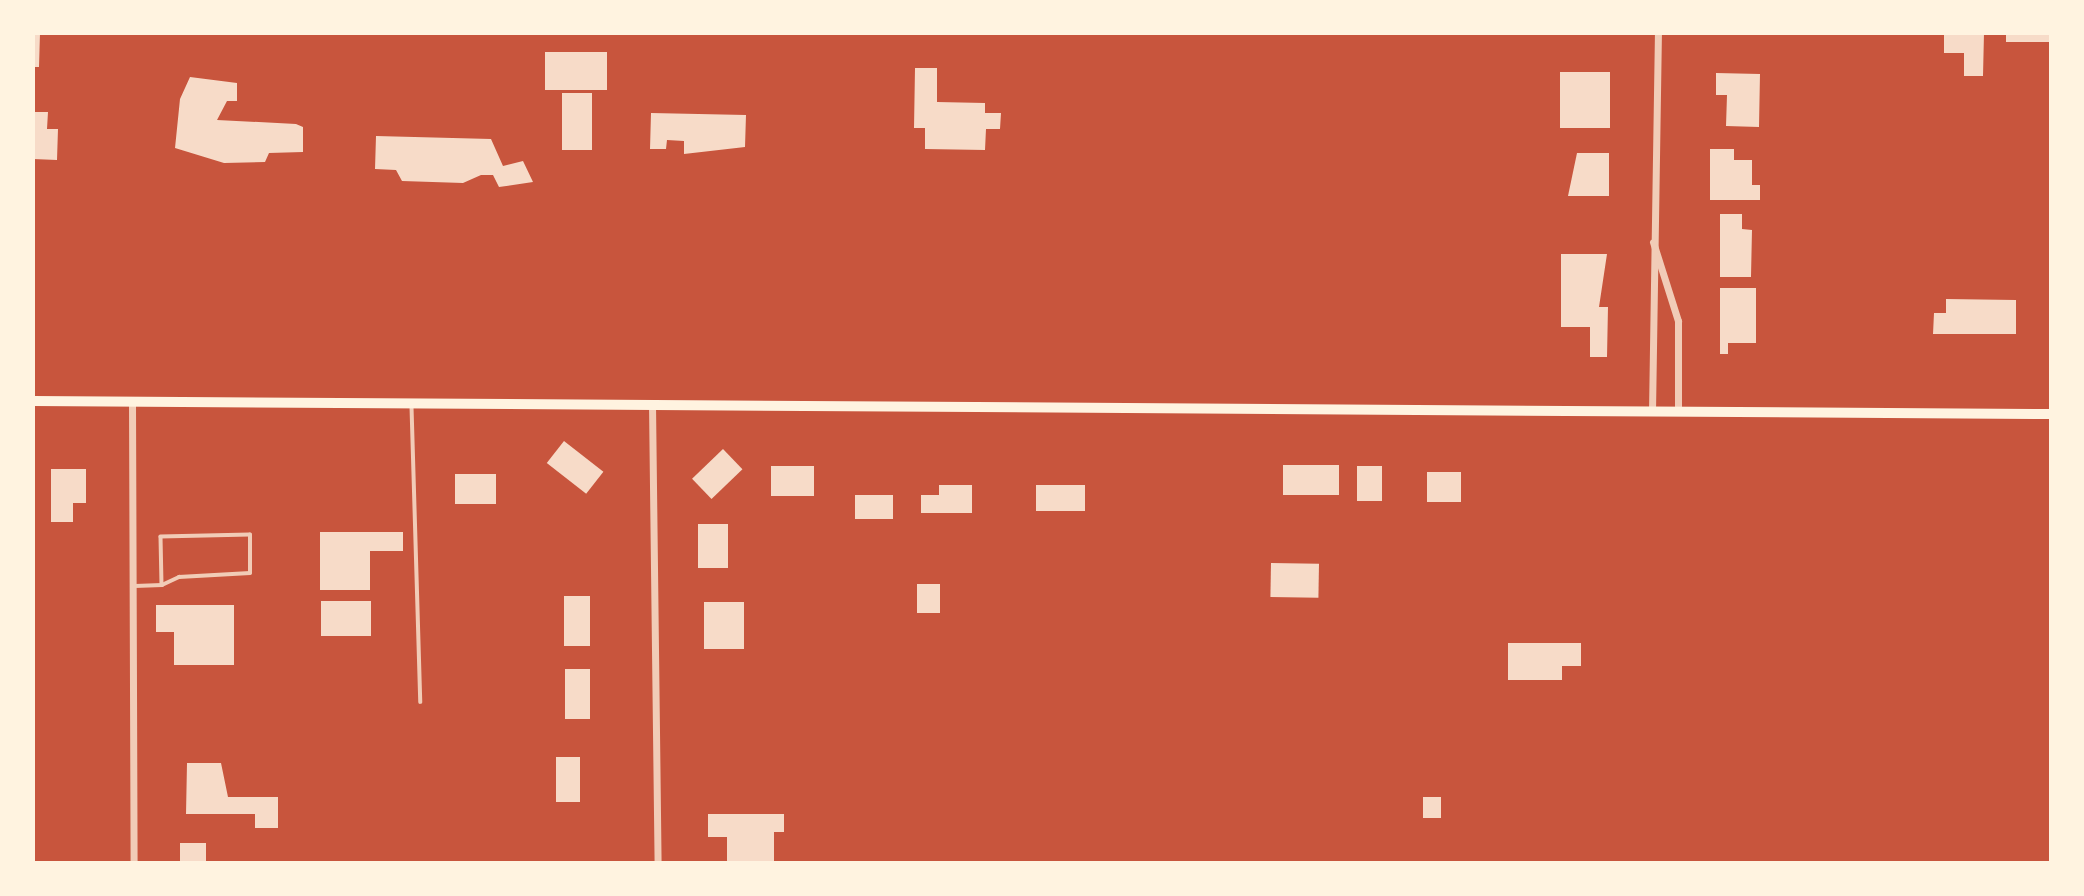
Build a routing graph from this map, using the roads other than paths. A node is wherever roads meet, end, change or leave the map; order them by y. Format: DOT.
graph roads {
  1 [pos="1658,33"];
  2 [pos="1651,234"];
  3 [pos="33,401"];
  4 [pos="132,402"];
  5 [pos="411,402"];
  6 [pos="652,404"];
  7 [pos="1652,412"];
  8 [pos="1678,412"];
  9 [pos="2051,414"];
  10 [pos="162,585"];
  11 [pos="133,586"];
  12 [pos="422,702"];
  13 [pos="134,863"];
  14 [pos="659,863"];
  1 -- 2 [label="street"];
  2 -- 7 [label="street"];
  2 -- 8 [label="street"];
  3 -- 4 [label="main road"];
  4 -- 5 [label="main road"];
  4 -- 11 [label="street"];
  5 -- 6 [label="main road"];
  5 -- 12 [label="lane"];
  6 -- 7 [label="main road"];
  6 -- 14 [label="street"];
  7 -- 8 [label="main road"];
  8 -- 9 [label="main road"];
  10 -- 10 [label="lane"];
  10 -- 11 [label="lane"];
  11 -- 13 [label="street"];
}
